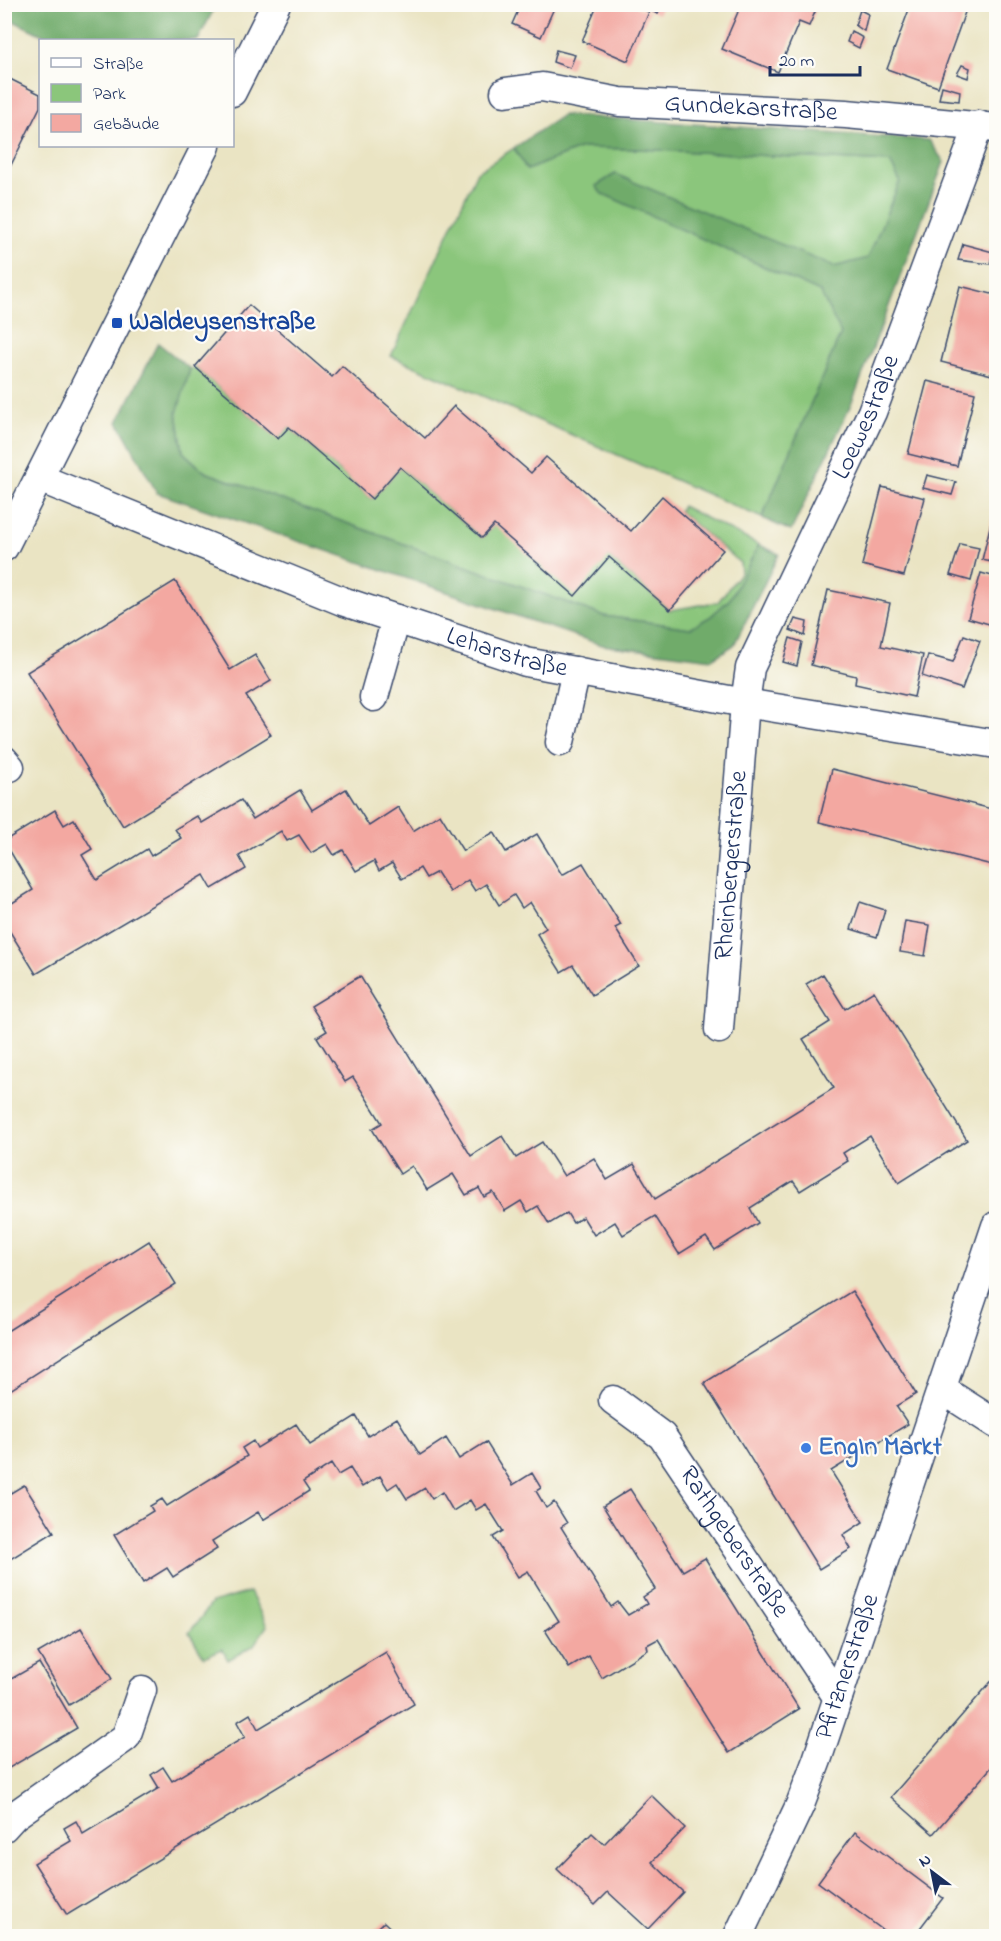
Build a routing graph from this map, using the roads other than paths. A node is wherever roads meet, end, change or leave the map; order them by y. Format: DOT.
graph roads {
  1 [pos="276,4"];
  2 [pos="234,88"];
  3 [pos="505,92"];
  4 [pos="988,127"];
  5 [pos="205,147"];
  6 [pos="39,478"];
  7 [pos="4,547"];
  8 [pos="396,619"];
  9 [pos="576,671"];
  10 [pos="374,697"];
  11 [pos="745,703"];
  12 [pos="560,742"];
  13 [pos="996,744"];
  14 [pos="718,1029"];
  15 [pos="996,1226"];
  16 [pos="943,1390"];
  17 [pos="614,1401"];
  18 [pos="996,1424"];
  19 [pos="142,1690"];
  20 [pos="838,1698"];
  21 [pos="4,1827"];
  22 [pos="738,1936"];
  1 -- 2 [label="street"];
  3 -- 4 [label="street, Gundekarstraße"];
  4 -- 11 [label="street, Loewestraße"];
  5 -- 6 [label="street"];
  6 -- 7 [label="street"];
  6 -- 8 [label="street, Leharstraße"];
  8 -- 9 [label="street, Leharstraße"];
  8 -- 10 [label="street"];
  9 -- 11 [label="street, Leharstraße"];
  9 -- 12 [label="street"];
  11 -- 13 [label="street, Leharstraße"];
  11 -- 14 [label="street, Rheinbergerstraße"];
  15 -- 16 [label="street, Pfitznerstraße"];
  16 -- 18 [label="street"];
  16 -- 20 [label="street, Pfitznerstraße"];
  17 -- 20 [label="street, Rathgeberstraße"];
  19 -- 21 [label="street"];
  20 -- 22 [label="street, Pfitznerstraße"];
}
